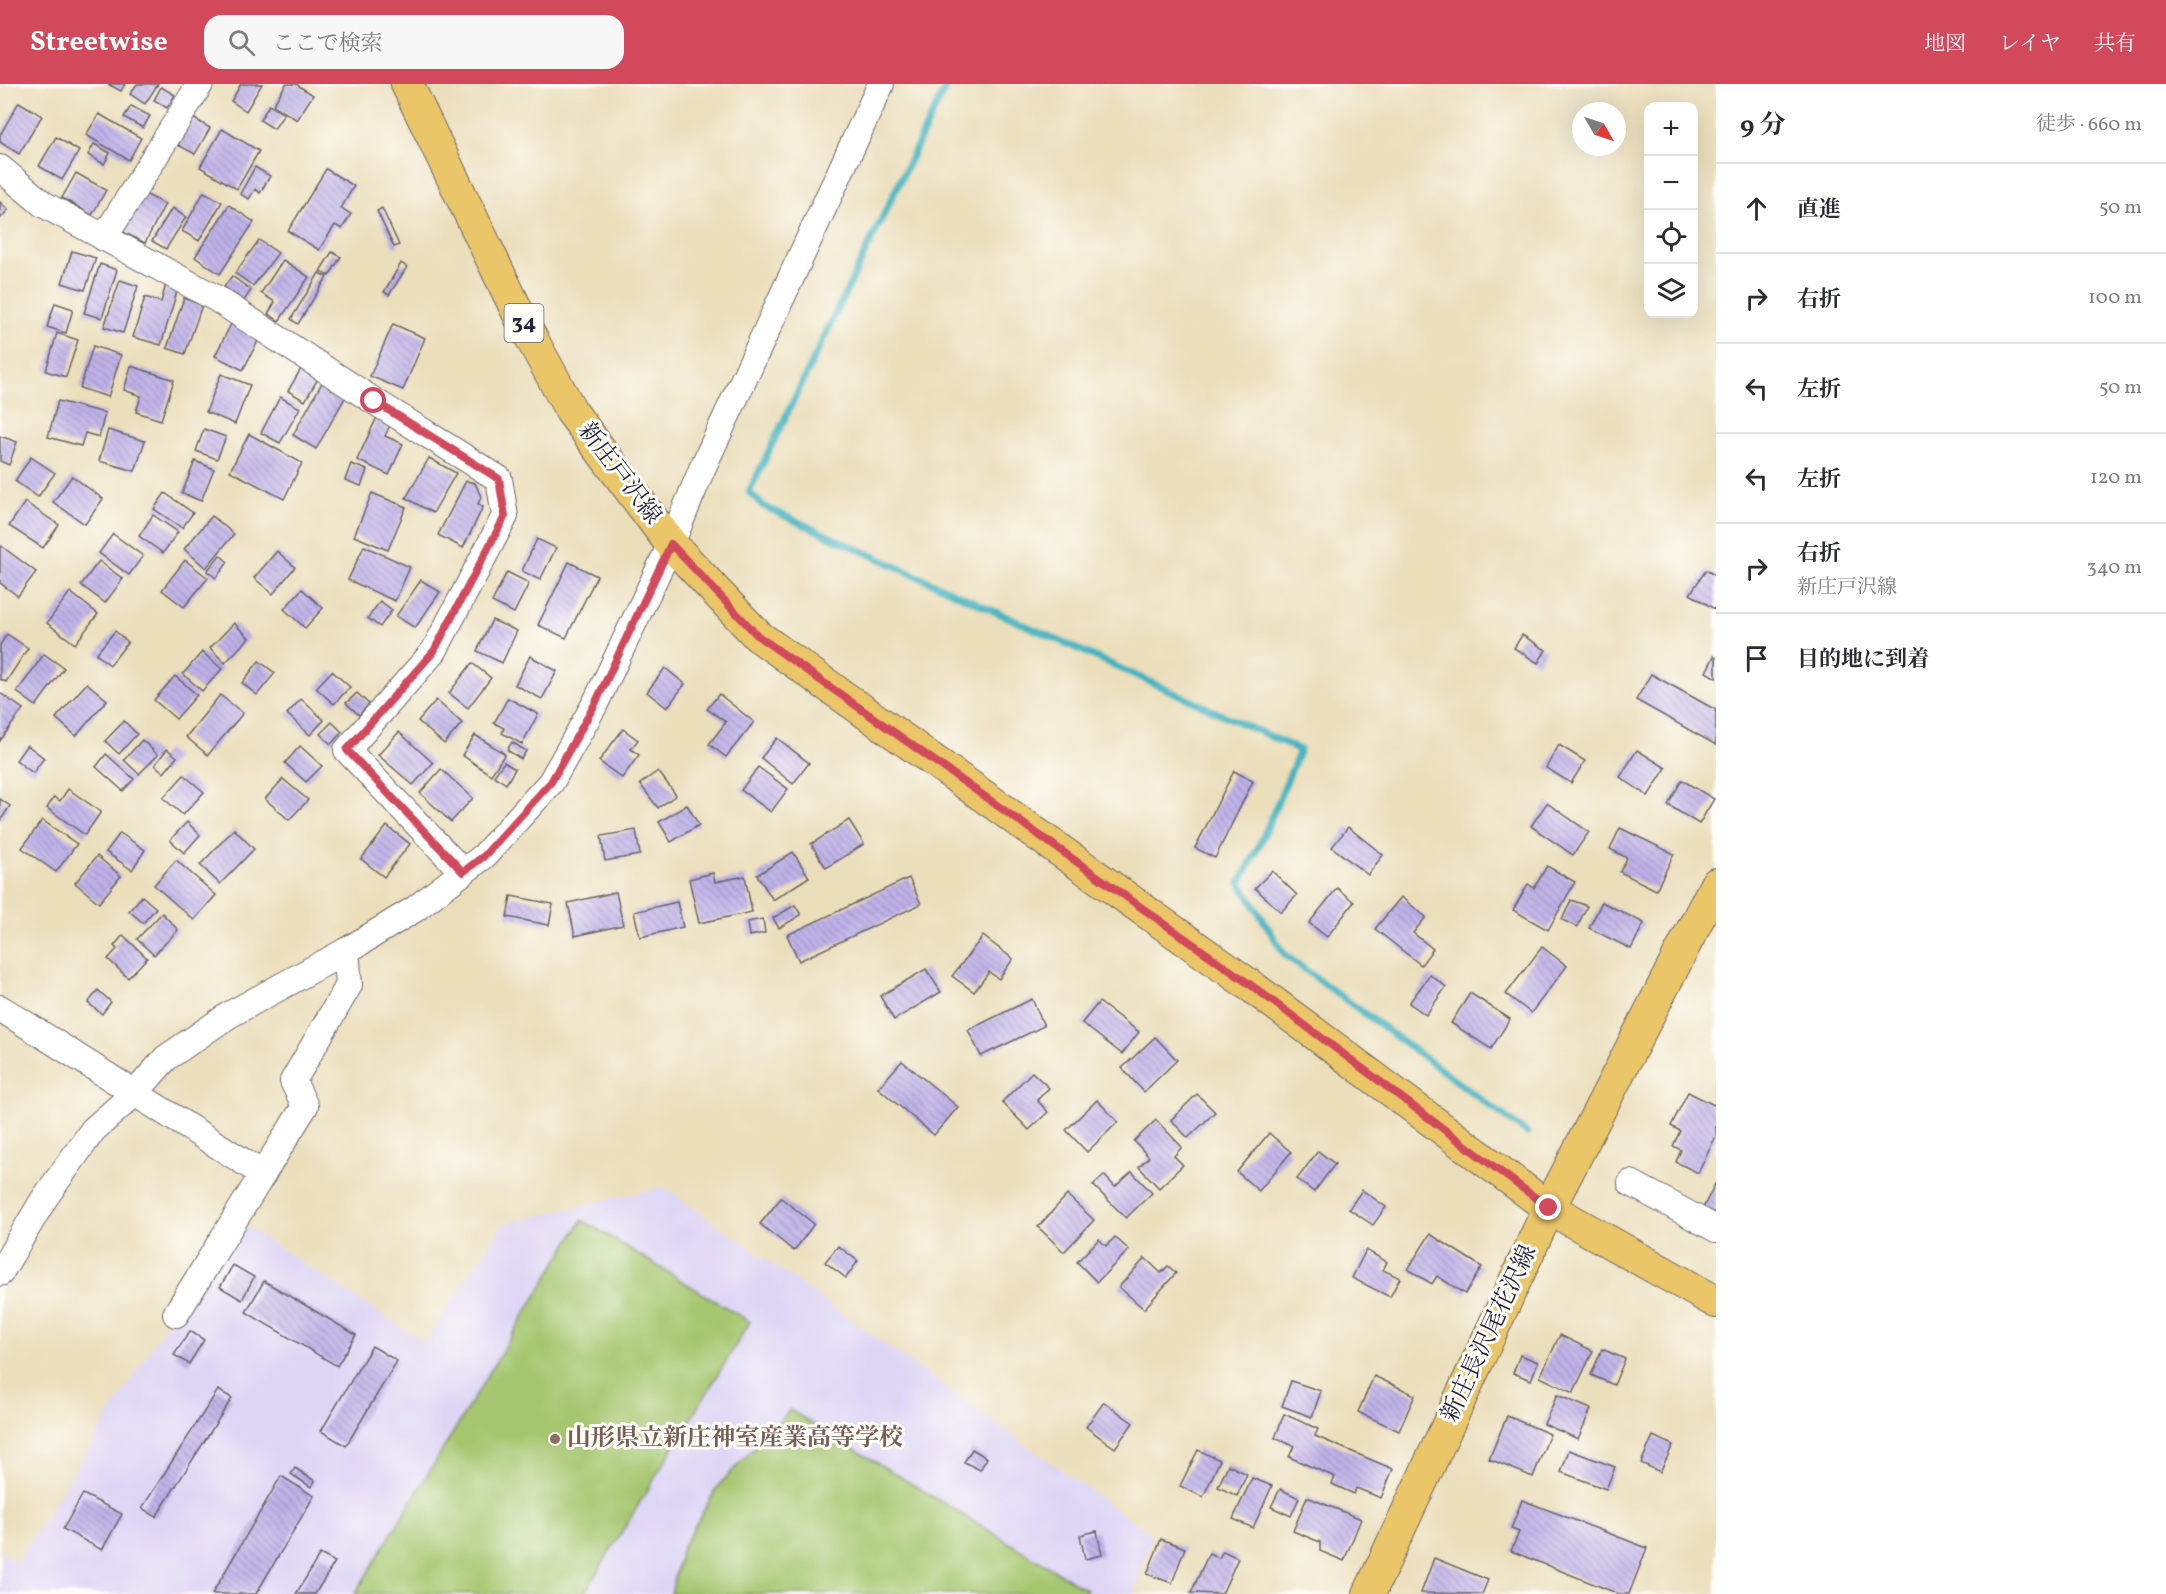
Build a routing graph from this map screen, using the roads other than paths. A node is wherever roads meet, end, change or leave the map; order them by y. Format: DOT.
graph roads {
  1 [pos="200,84"];
  2 [pos="407,84"];
  3 [pos="880,84"];
  4 [pos="0,168"];
  5 [pos="104,238"];
  6 [pos="671,544"];
  7 [pos="463,872"];
  8 [pos="1716,884"];
  9 [pos="346,951"];
  10 [pos="0,1008"];
  11 [pos="136,1092"];
  12 [pos="263,1174"];
  13 [pos="1631,1183"];
  14 [pos="1549,1208"];
  15 [pos="1716,1229"];
  16 [pos="0,1273"];
  17 [pos="1716,1302"];
  18 [pos="176,1314"];
  19 [pos="1369,1594"];
  1 -- 5 [label="street"];
  2 -- 6 [label="main road, 新庄戸沢線 / 34"];
  3 -- 6 [label="street"];
  4 -- 5 [label="street"];
  5 -- 7 [label="street"];
  6 -- 7 [label="street"];
  6 -- 14 [label="main road, 新庄戸沢線 / 34"];
  7 -- 9 [label="street"];
  8 -- 14 [label="main road, 新庄長沢尾花沢線"];
  9 -- 11 [label="street"];
  9 -- 12 [label="street"];
  10 -- 11 [label="street"];
  11 -- 12 [label="street"];
  11 -- 16 [label="street"];
  12 -- 18 [label="street"];
  13 -- 15 [label="street"];
  14 -- 17 [label="main road, 新庄戸沢線 / 34"];
  14 -- 19 [label="main road, 新庄長沢尾花沢線"];
}
